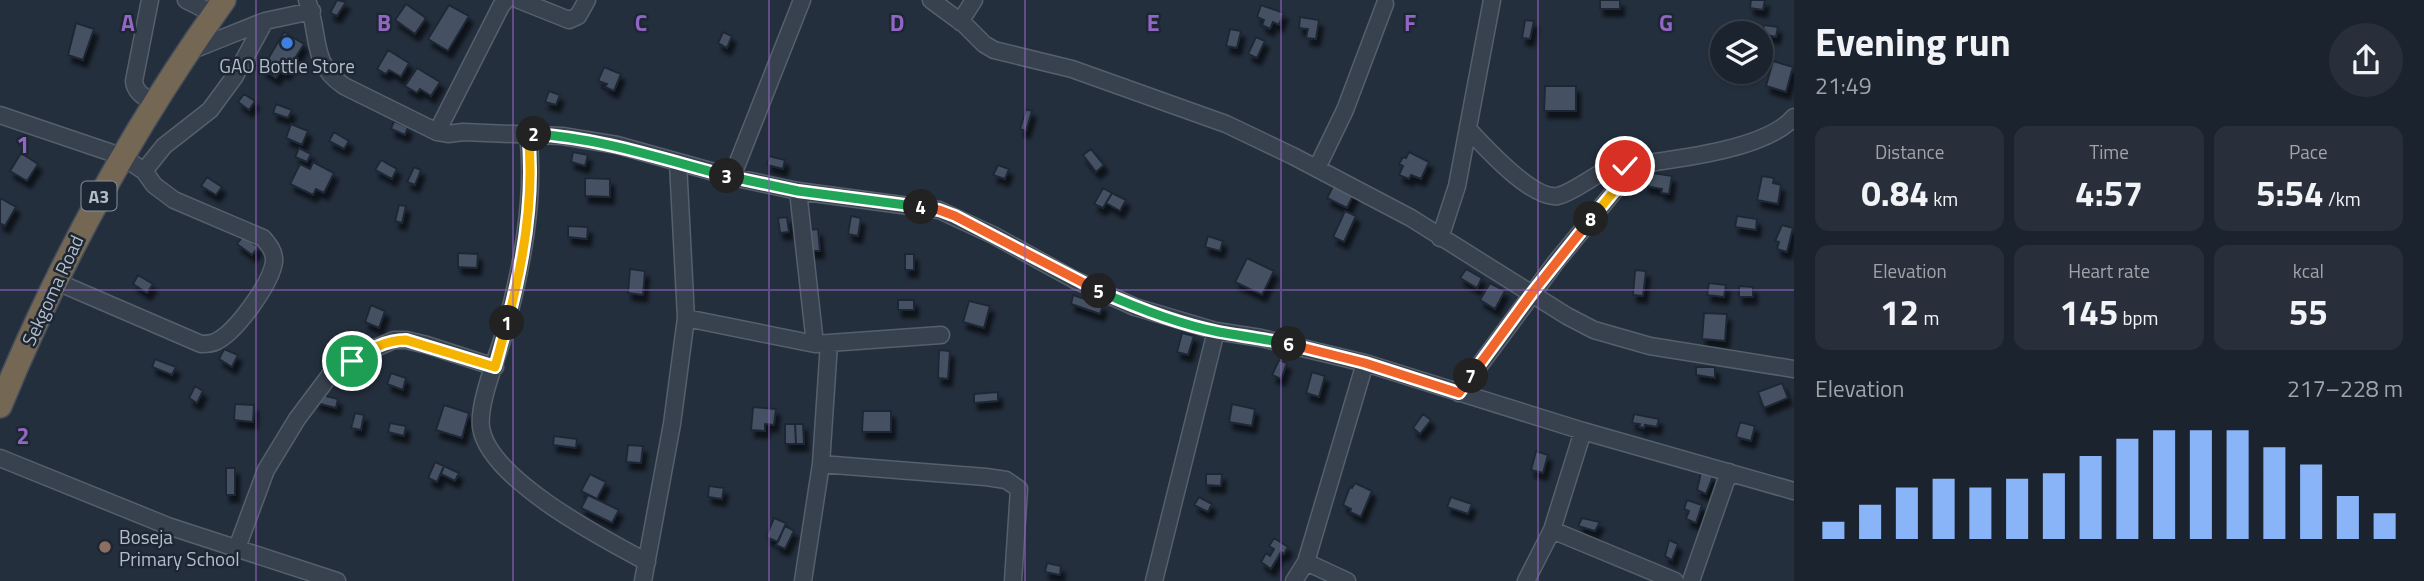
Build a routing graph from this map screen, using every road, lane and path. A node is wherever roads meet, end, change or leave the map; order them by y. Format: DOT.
graph roads {
  1 [pos="150,0"];
  2 [pos="186,0"];
  3 [pos="506,0"];
  4 [pos="519,0"];
  5 [pos="587,0"];
  6 [pos="802,0"];
  7 [pos="930,0"];
  8 [pos="974,0"];
  9 [pos="1492,0"];
  10 [pos="1385,4"];
  11 [pos="306,5"];
  12 [pos="219,7"];
  13 [pos="265,21"];
  14 [pos="960,22"];
  15 [pos="190,51"];
  16 [pos="155,104"];
  17 [pos="0,115"];
  18 [pos="1794,117"];
  19 [pos="1468,128"];
  20 [pos="437,132"];
  21 [pos="528,133"];
  22 [pos="121,156"];
  23 [pos="678,163"];
  24 [pos="1635,166"];
  25 [pos="1317,168"];
  26 [pos="144,171"];
  27 [pos="732,177"];
  28 [pos="798,191"];
  29 [pos="1440,238"];
  30 [pos="55,281"];
  31 [pos="1532,293"];
  32 [pos="686,318"];
  33 [pos="1216,331"];
  34 [pos="940,335"];
  35 [pos="822,344"];
  36 [pos="1365,363"];
  37 [pos="495,367"];
  38 [pos="1794,369"];
  39 [pos="1459,393"];
  40 [pos="1,400"];
  41 [pos="1583,431"];
  42 [pos="0,458"];
  43 [pos="821,464"];
  44 [pos="1729,472"];
  45 [pos="1794,491"];
  46 [pos="1552,530"];
  47 [pos="237,548"];
  48 [pos="648,562"];
  49 [pos="1306,562"];
  50 [pos="337,581"];
  51 [pos="643,581"];
  52 [pos="803,581"];
  53 [pos="1013,581"];
  54 [pos="1154,581"];
  55 [pos="1294,581"];
  56 [pos="1347,581"];
  57 [pos="1527,581"];
  58 [pos="1675,581"];
  59 [pos="1691,581"];
  1 -- 16 [label="street"];
  2 -- 12 [label="street"];
  3 -- 20 [label="street"];
  4 -- 5 [label="street"];
  6 -- 27 [label="street"];
  7 -- 14 [label="street"];
  8 -- 14 [label="street"];
  9 -- 19 [label="street"];
  10 -- 25 [label="street"];
  11 -- 13 [label="street"];
  11 -- 20 [label="street"];
  12 -- 15 [label="highway, Sekgoma Road / A3"];
  13 -- 15 [label="street"];
  13 -- 26 [label="street"];
  14 -- 25 [label="street"];
  15 -- 16 [label="highway, Sekgoma Road / A3"];
  16 -- 22 [label="highway, Sekgoma Road / A3"];
  17 -- 22 [label="street"];
  18 -- 24 [label="street"];
  19 -- 24 [label="street"];
  19 -- 29 [label="street"];
  20 -- 21 [label="street"];
  21 -- 23 [label="street"];
  21 -- 37 [label="street"];
  22 -- 26 [label="street"];
  22 -- 30 [label="highway, Sekgoma Road / A3"];
  23 -- 27 [label="street"];
  23 -- 32 [label="street"];
  24 -- 31 [label="street"];
  25 -- 29 [label="street"];
  26 -- 30 [label="street"];
  27 -- 28 [label="street"];
  28 -- 33 [label="street"];
  28 -- 35 [label="street"];
  29 -- 31 [label="street"];
  30 -- 40 [label="highway, Sekgoma Road / A3"];
  31 -- 38 [label="street"];
  31 -- 39 [label="street"];
  32 -- 35 [label="street"];
  32 -- 48 [label="street"];
  33 -- 36 [label="street"];
  33 -- 54 [label="street"];
  34 -- 35 [label="street"];
  35 -- 43 [label="street"];
  36 -- 39 [label="street"];
  36 -- 49 [label="street"];
  37 -- 47 [label="street"];
  37 -- 48 [label="street"];
  39 -- 41 [label="street"];
  41 -- 44 [label="street"];
  41 -- 46 [label="street"];
  42 -- 47 [label="street"];
  43 -- 52 [label="street"];
  43 -- 53 [label="street"];
  44 -- 45 [label="street"];
  44 -- 59 [label="street"];
  46 -- 57 [label="street"];
  46 -- 58 [label="street"];
  47 -- 50 [label="street"];
  48 -- 51 [label="street"];
  49 -- 55 [label="street"];
  49 -- 56 [label="street"];
}
